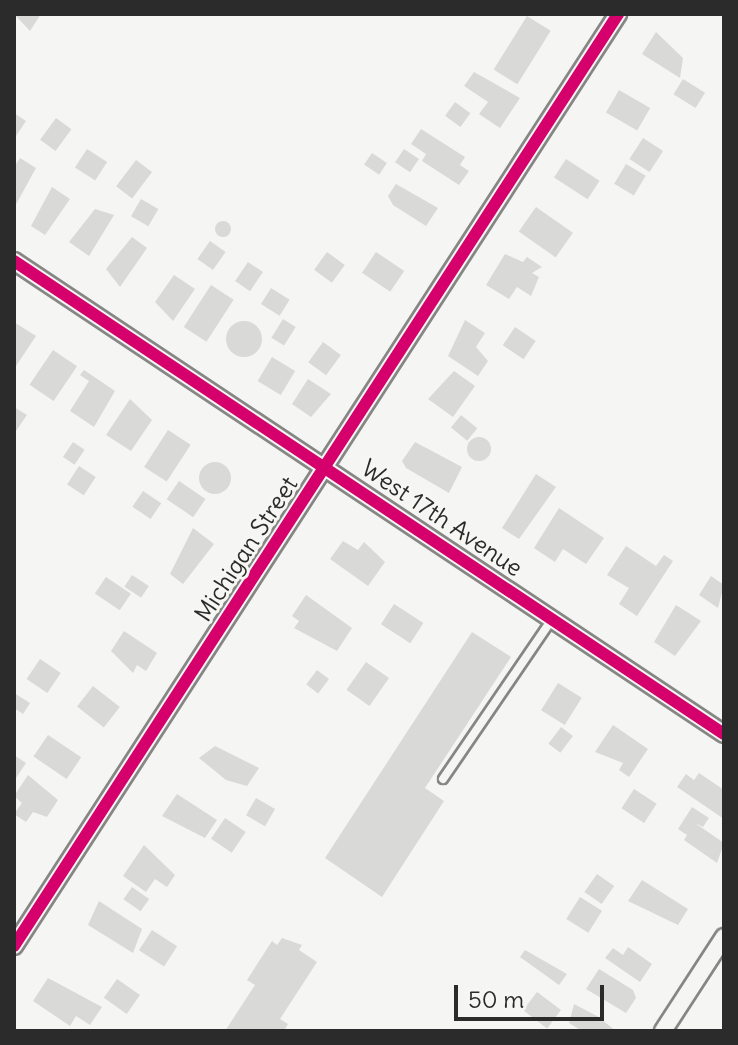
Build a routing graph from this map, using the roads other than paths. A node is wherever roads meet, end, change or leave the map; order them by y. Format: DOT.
graph roads {
  1 [pos="618,14"];
  2 [pos="14,261"];
  3 [pos="326,467"];
  4 [pos="552,619"];
  5 [pos="724,734"];
  6 [pos="443,779"];
  7 [pos="724,937"];
  8 [pos="14,946"];
  9 [pos="663,1031"];
  1 -- 3 [label="street, Michigan Street"];
  2 -- 3 [label="street, West 17th Avenue"];
  3 -- 4 [label="street, West 17th Avenue"];
  3 -- 8 [label="street, Michigan Street"];
  4 -- 5 [label="street, West 17th Avenue"];
  4 -- 6 [label="lane"];
  7 -- 9 [label="street"];
}
